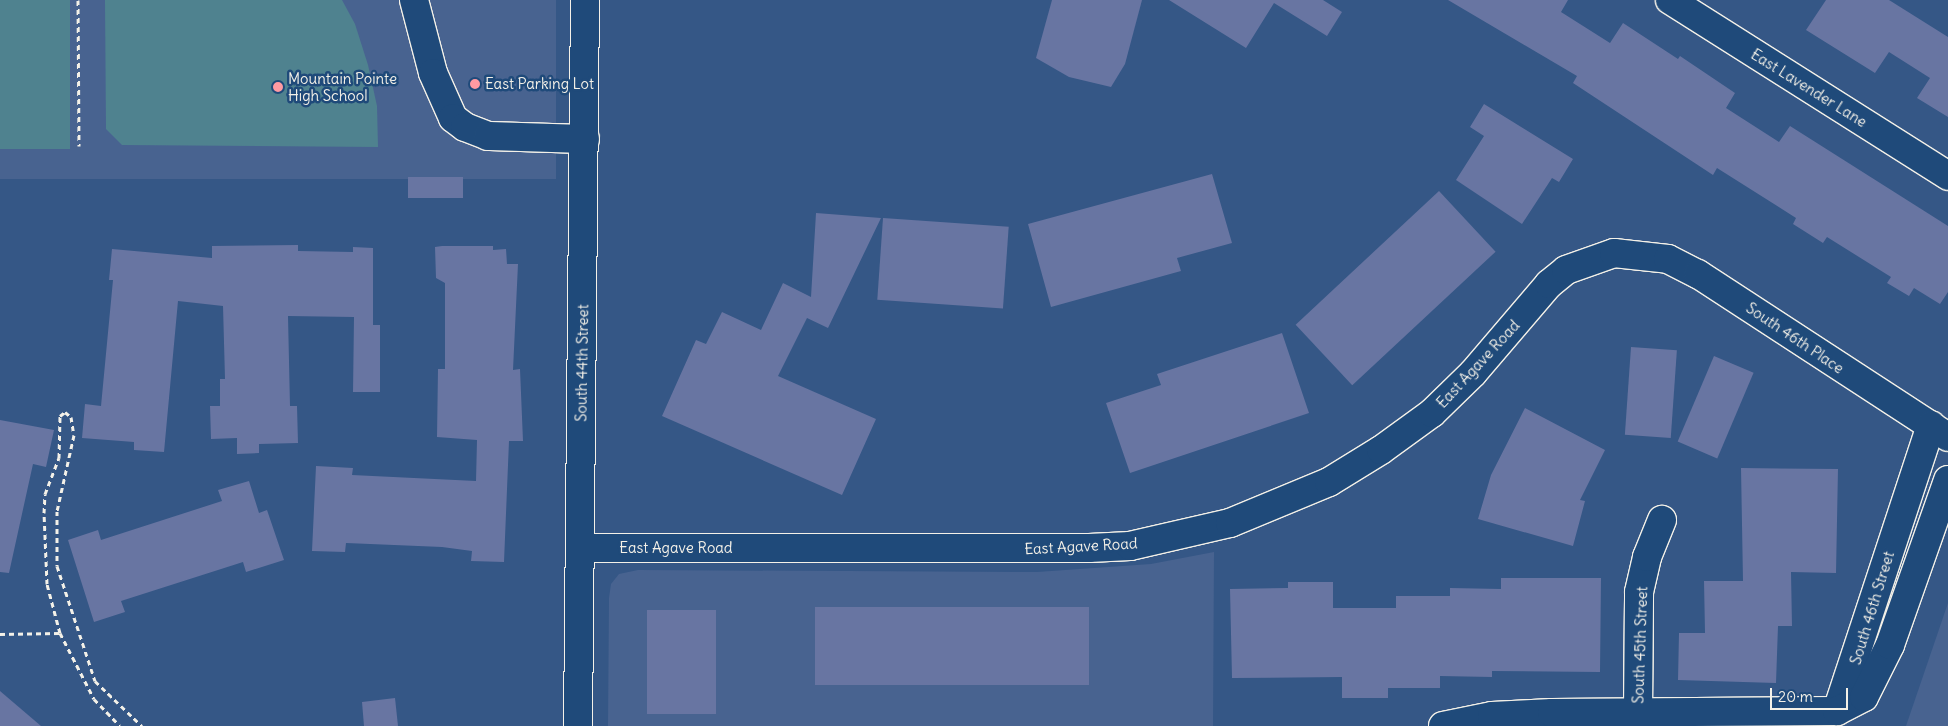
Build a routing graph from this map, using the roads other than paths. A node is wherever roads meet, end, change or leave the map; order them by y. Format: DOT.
graph roads {
  1 [pos="414,0"];
  2 [pos="585,0"];
  3 [pos="1670,0"];
  4 [pos="585,140"];
  5 [pos="1948,176"];
  6 [pos="1636,253"];
  7 [pos="1939,431"];
  8 [pos="1948,480"];
  9 [pos="1662,520"];
  10 [pos="580,548"];
  11 [pos="1837,710"];
  12 [pos="1638,713"];
  13 [pos="578,726"];
  14 [pos="1444,726"];
  1 -- 4 [label="street"];
  2 -- 4 [label="street, South 44th Street"];
  3 -- 5 [label="street, East Lavender Lane"];
  4 -- 10 [label="street, South 44th Street"];
  6 -- 7 [label="street, South 46th Place"];
  6 -- 10 [label="street, East Agave Road"];
  7 -- 11 [label="street, South 46th Street"];
  8 -- 11 [label="street, South 46th Street"];
  9 -- 12 [label="street, South 45th Street"];
  10 -- 13 [label="street, South 44th Street"];
  11 -- 12 [label="street"];
  12 -- 14 [label="street"];
}
